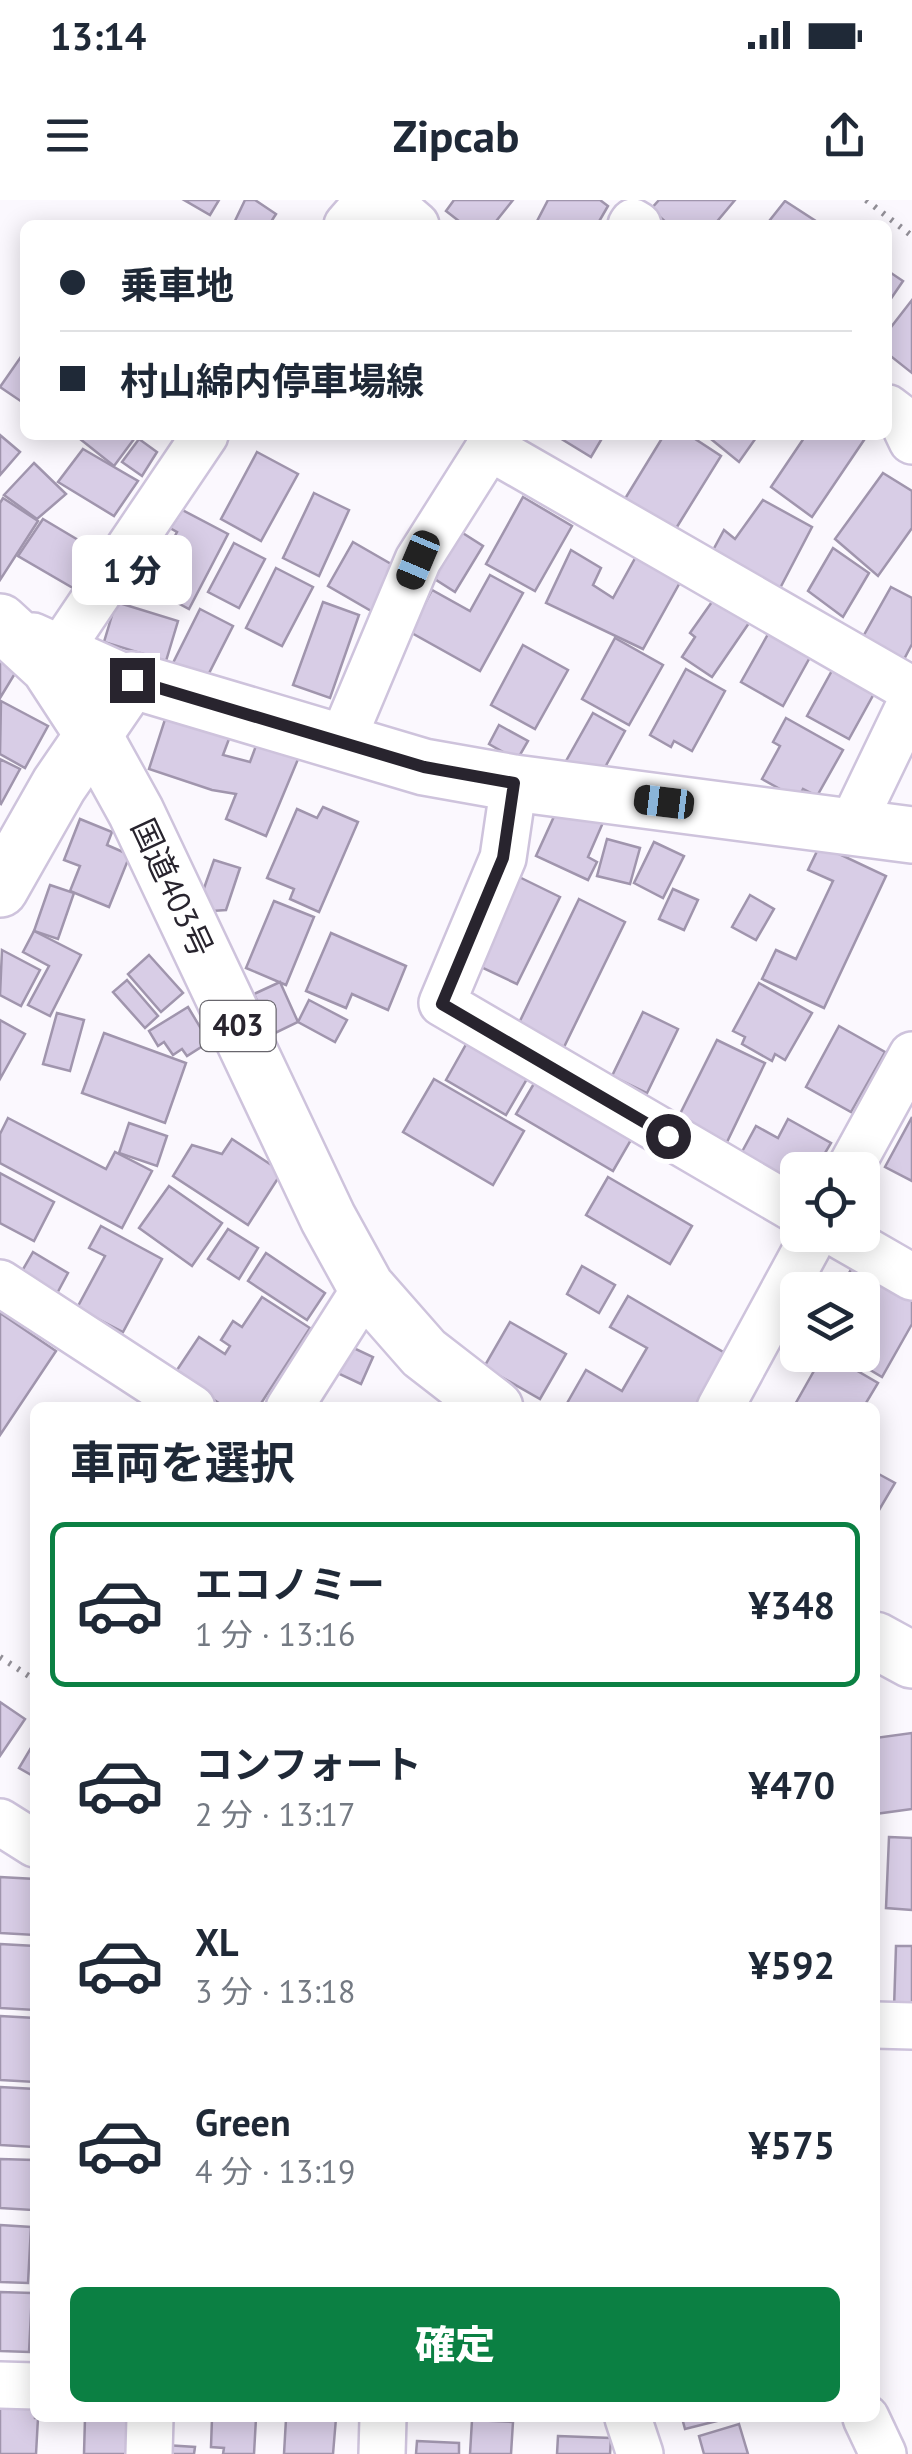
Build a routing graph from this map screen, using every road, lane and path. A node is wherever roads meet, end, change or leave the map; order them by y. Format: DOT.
graph roads {
  1 [pos="866,200"];
  2 [pos="356,209"];
  3 [pos="397,220"];
  4 [pos="892,220"];
  5 [pos="892,220"];
  6 [pos="912,236"];
  7 [pos="892,411"];
  8 [pos="202,440"];
  9 [pos="912,440"];
  10 [pos="493,441"];
  11 [pos="2,623"];
  12 [pos="62,647"];
  13 [pos="132,680"];
  14 [pos="912,690"];
  15 [pos="912,700"];
  16 [pos="94,736"];
  17 [pos="341,743"];
  18 [pos="514,783"];
  19 [pos="851,827"];
  20 [pos="912,834"];
  21 [pos="0,889"];
  22 [pos="912,1056"];
  23 [pos="859,1152"];
  24 [pos="780,1201"];
  25 [pos="805,1252"];
  26 [pos="869,1252"];
  27 [pos="912,1276"];
  28 [pos="0,1283"];
  29 [pos="366,1287"];
  30 [pos="183,1402"];
  31 [pos="293,1402"];
  32 [pos="487,1402"];
  33 [pos="723,1402"];
  34 [pos="880,1643"];
  35 [pos="0,1657"];
  36 [pos="912,1660"];
  37 [pos="30,1677"];
  38 [pos="0,1822"];
  39 [pos="30,1841"];
  40 [pos="880,2025"];
  41 [pos="912,2026"];
  42 [pos="0,2385"];
  43 [pos="30,2386"];
  44 [pos="150,2422"];
  45 [pos="383,2422"];
  46 [pos="629,2422"];
  47 [pos="868,2422"];
  48 [pos="149,2454"];
  49 [pos="382,2454"];
  50 [pos="640,2454"];
  51 [pos="883,2454"];
  1 -- 5 [label="path"];
  2 -- 3 [label="street"];
  4 -- 6 [label="path"];
  7 -- 9 [label="street"];
  8 -- 12 [label="street"];
  10 -- 14 [label="street"];
  10 -- 17 [label="street"];
  11 -- 12 [label="street"];
  11 -- 16 [label="main road, 国道403号 / 403"];
  12 -- 13 [label="street"];
  13 -- 16 [label="main road"];
  13 -- 17 [label="main road"];
  15 -- 19 [label="street"];
  16 -- 21 [label="main road"];
  16 -- 29 [label="main road, 国道403号 / 403"];
  17 -- 18 [label="main road"];
  18 -- 19 [label="main road"];
  18 -- 24 [label="street"];
  19 -- 20 [label="main road"];
  22 -- 23 [label="street"];
  25 -- 33 [label="street"];
  26 -- 27 [label="street"];
  28 -- 30 [label="street"];
  29 -- 31 [label="street"];
  29 -- 32 [label="main road, 国道403号 / 403"];
  34 -- 36 [label="main road"];
  35 -- 37 [label="path"];
  38 -- 39 [label="street"];
  40 -- 41 [label="street"];
  42 -- 43 [label="street"];
  44 -- 48 [label="street"];
  45 -- 49 [label="street"];
  46 -- 50 [label="street"];
  47 -- 51 [label="street"];
}
